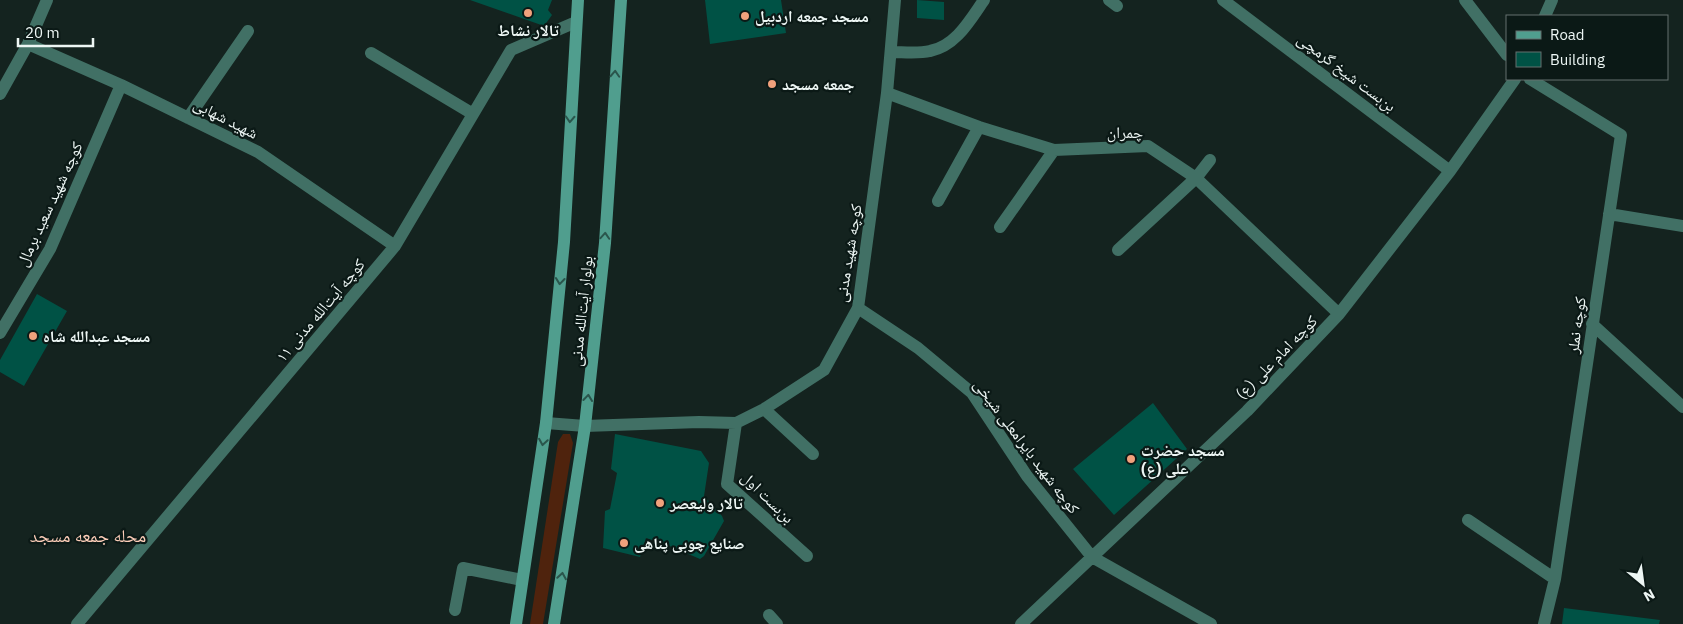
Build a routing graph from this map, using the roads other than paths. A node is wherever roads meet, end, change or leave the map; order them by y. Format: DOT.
graph roads {
  1 [pos="46,0"];
  2 [pos="578,0"];
  3 [pos="621,0"];
  4 [pos="895,0"];
  5 [pos="984,0"];
  6 [pos="1223,0"];
  7 [pos="1465,0"];
  8 [pos="1552,0"];
  9 [pos="1545,15"];
  10 [pos="576,22"];
  11 [pos="248,31"];
  12 [pos="28,44"];
  13 [pos="890,52"];
  14 [pos="371,53"];
  15 [pos="1506,54"];
  16 [pos="1514,80"];
  17 [pos="1532,80"];
  18 [pos="121,85"];
  19 [pos="887,93"];
  20 [pos="0,94"];
  21 [pos="473,114"];
  22 [pos="188,118"];
  23 [pos="979,127"];
  24 [pos="1054,150"];
  25 [pos="1210,160"];
  26 [pos="1450,171"];
  27 [pos="1196,178"];
  28 [pos="938,201"];
  29 [pos="1609,214"];
  30 [pos="1683,226"];
  31 [pos="1000,227"];
  32 [pos="395,246"];
  33 [pos="1118,250"];
  34 [pos="858,308"];
  35 [pos="1339,314"];
  36 [pos="1592,324"];
  37 [pos="0,333"];
  38 [pos="1683,407"];
  39 [pos="764,408"];
  40 [pos="546,423"];
  41 [pos="736,423"];
  42 [pos="585,426"];
  43 [pos="814,454"];
  44 [pos="1468,520"];
  45 [pos="807,556"];
  46 [pos="1092,557"];
  47 [pos="1555,579"];
  48 [pos="522,580"];
  49 [pos="455,610"];
  50 [pos="77,624"];
  51 [pos="516,624"];
  52 [pos="554,624"];
  53 [pos="1021,624"];
  54 [pos="1211,624"];
  55 [pos="1544,624"];
  1 -- 12 [label="street"];
  2 -- 10 [label="main road, بولوار آیت‌الله مدنی"];
  42 -- 3 [label="main road, بولوار آیت‌الله مدنی, one-way"];
  4 -- 13 [label="street, کوچه شهید مدنی"];
  5 -- 13 [label="street"];
  6 -- 26 [label="street, بن‌بست شیخ گرمچی"];
  7 -- 15 [label="street"];
  8 -- 9 [label="street"];
  10 -- 21 [label="street, کوچه آیت‌الله مدنی ۱۱"];
  10 -- 40 [label="main road, بولوار آیت‌الله مدنی, one-way"];
  11 -- 22 [label="street"];
  12 -- 18 [label="street, شهید شهابی"];
  12 -- 20 [label="street"];
  13 -- 19 [label="street, کوچه شهید مدنی"];
  14 -- 21 [label="street"];
  16 -- 26 [label="street, کوچه امام علی (ع)"];
  17 -- 29 [label="street, کوچه نملر"];
  18 -- 22 [label="street, شهید شهابی"];
  18 -- 37 [label="street, کوچه شهید سعید برمال"];
  19 -- 23 [label="street, چمران"];
  19 -- 34 [label="street, کوچه شهید مدنی"];
  21 -- 32 [label="street, کوچه آیت‌الله مدنی ۱۱"];
  22 -- 32 [label="street, شهید شهابی"];
  23 -- 24 [label="street, چمران"];
  23 -- 28 [label="street"];
  24 -- 27 [label="street, چمران"];
  24 -- 31 [label="street"];
  25 -- 27 [label="street"];
  26 -- 35 [label="street, کوچه امام علی (ع)"];
  27 -- 33 [label="street"];
  27 -- 35 [label="street, چمران"];
  29 -- 30 [label="street"];
  29 -- 36 [label="street, کوچه نملر"];
  32 -- 50 [label="street, کوچه آیت‌الله مدنی ۱۱"];
  34 -- 39 [label="street, کوچه شهید مدنی"];
  34 -- 46 [label="street, کوچه شهید بایرامعلی شیخی"];
  35 -- 46 [label="street, کوچه امام علی (ع)"];
  36 -- 38 [label="street"];
  36 -- 47 [label="street, کوچه نملر"];
  39 -- 41 [label="street, کوچه شهید مدنی"];
  39 -- 43 [label="street"];
  40 -- 42 [label="street, کوچه شهید مدنی"];
  40 -- 48 [label="main road, بولوار آیت‌الله مدنی, one-way"];
  41 -- 42 [label="street, کوچه شهید مدنی"];
  41 -- 45 [label="street, بن‌بست اول"];
  52 -- 42 [label="main road, بولوار آیت‌الله مدنی, one-way"];
  44 -- 47 [label="street"];
  46 -- 53 [label="street, کوچه امام علی (ع)"];
  46 -- 54 [label="street"];
  47 -- 55 [label="street, کوچه نملر"];
  48 -- 49 [label="street"];
  48 -- 51 [label="main road, بولوار آیت‌الله مدنی"];
}
